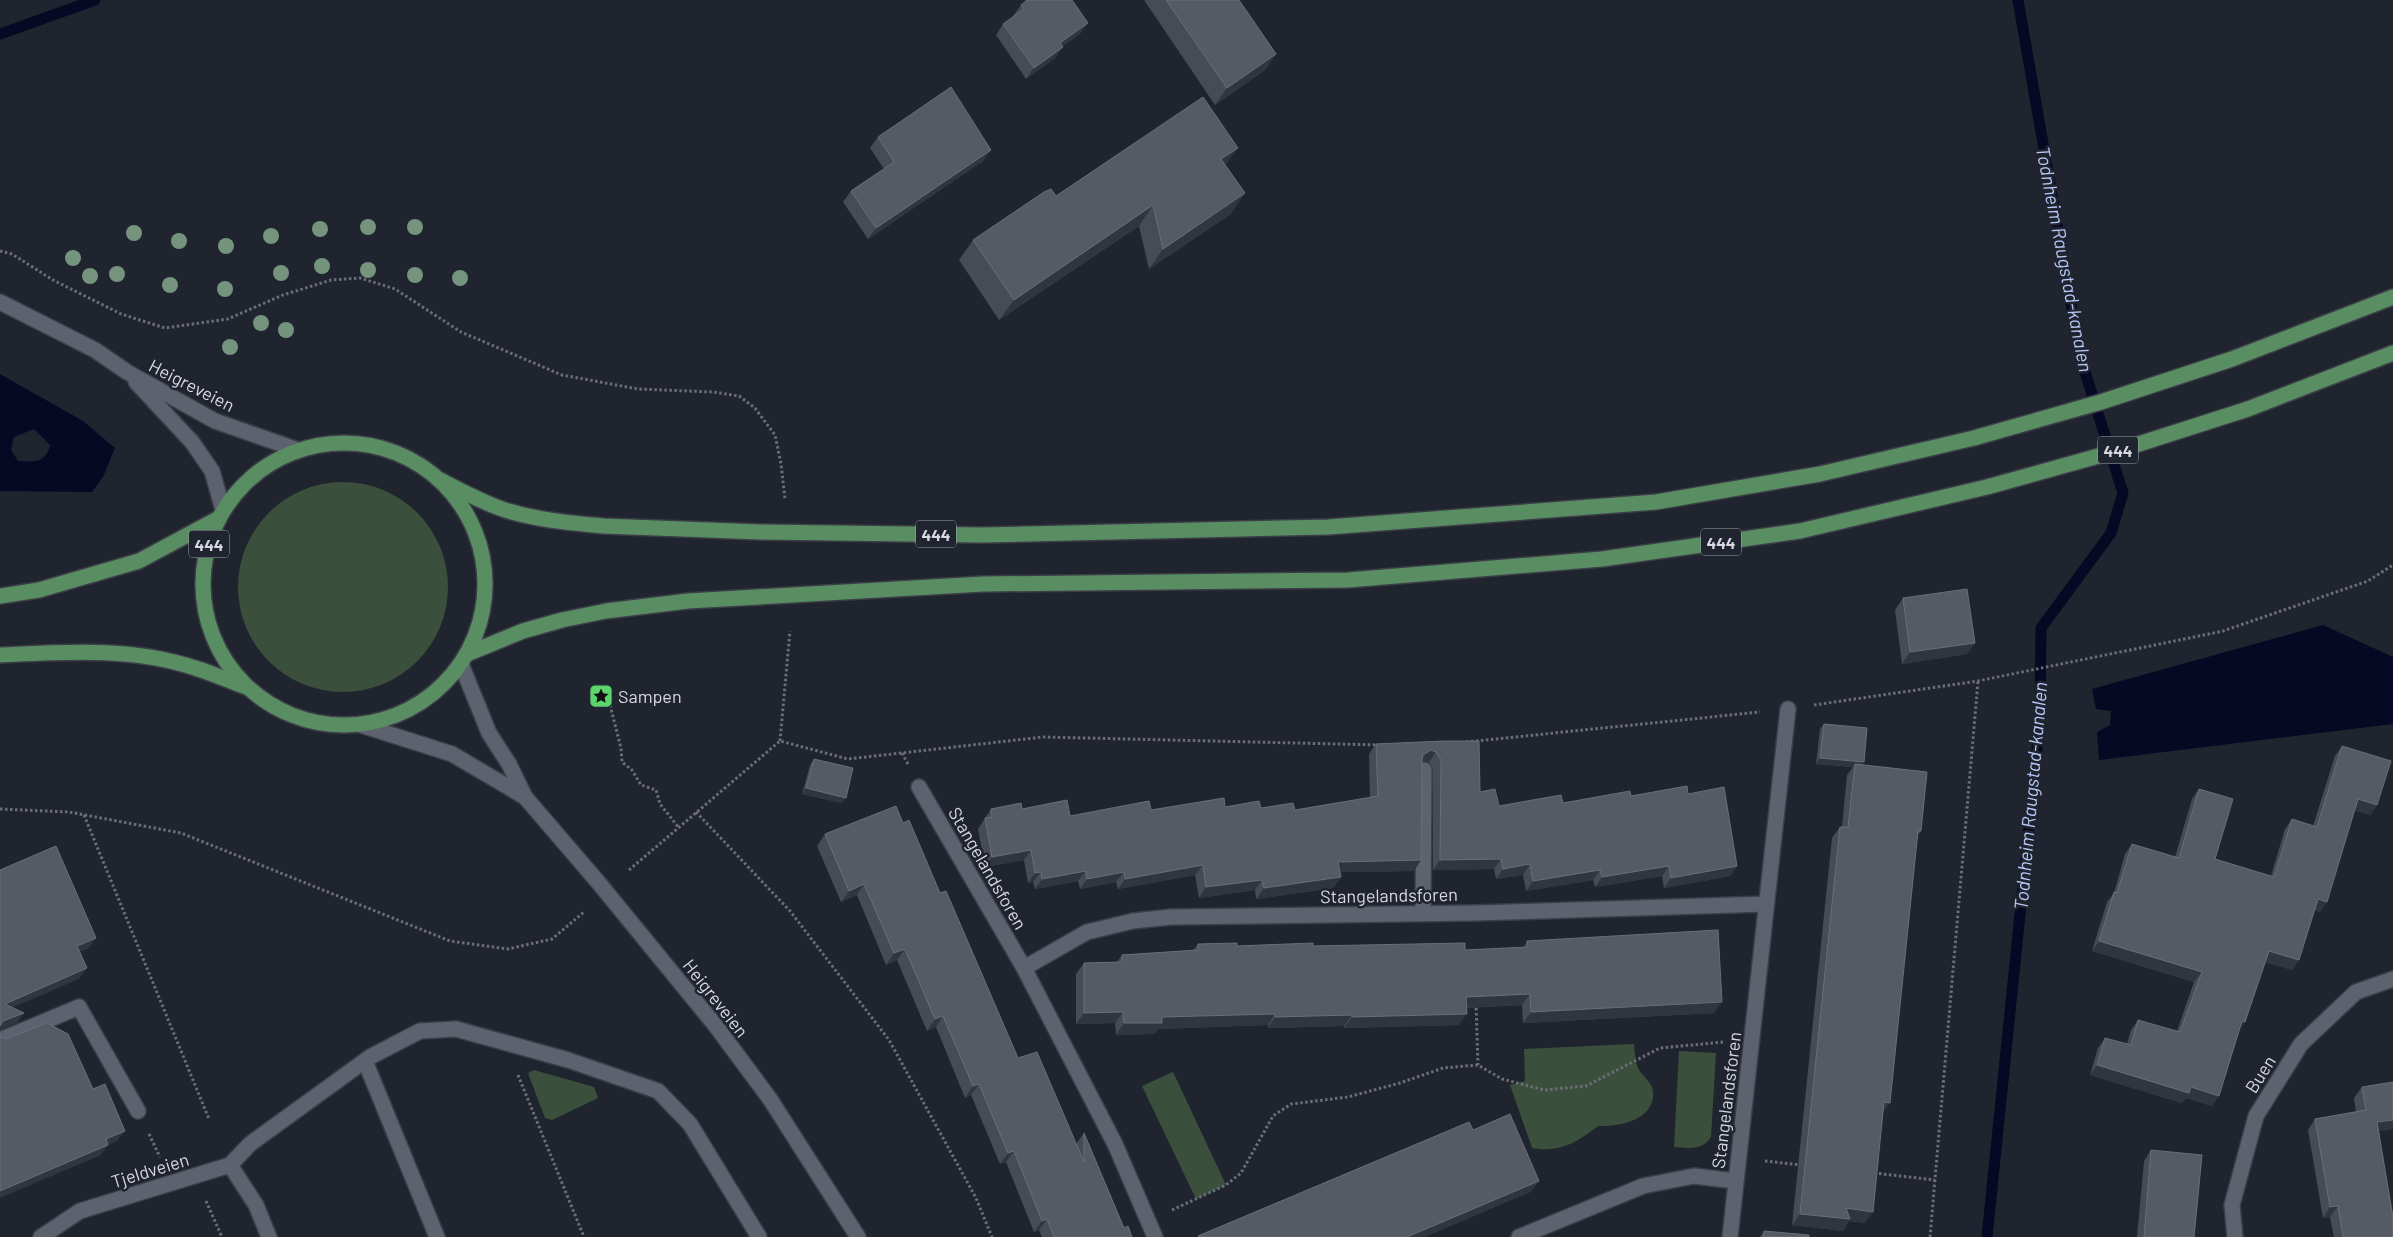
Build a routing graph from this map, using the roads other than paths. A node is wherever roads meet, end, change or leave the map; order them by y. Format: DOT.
graph roads {
  1 [pos="2393,297"];
  2 [pos="0,302"];
  3 [pos="2393,353"];
  4 [pos="127,372"];
  5 [pos="298,450"];
  6 [pos="438,479"];
  7 [pos="221,514"];
  8 [pos="0,596"];
  9 [pos="0,655"];
  10 [pos="464,659"];
  11 [pos="248,689"];
  12 [pos="1788,709"];
  13 [pos="361,725"];
  14 [pos="1424,770"];
  15 [pos="919,787"];
  16 [pos="525,797"];
  17 [pos="1766,904"];
  18 [pos="1423,913"];
  19 [pos="1024,968"];
  20 [pos="2393,979"];
  21 [pos="0,1040"];
  22 [pos="366,1060"];
  23 [pos="138,1111"];
  24 [pos="230,1165"];
  25 [pos="1735,1181"];
  26 [pos="41,1237"];
  27 [pos="269,1237"];
  28 [pos="437,1237"];
  29 [pos="759,1237"];
  30 [pos="858,1237"];
  31 [pos="1155,1237"];
  32 [pos="1518,1237"];
  33 [pos="1730,1237"];
  34 [pos="2236,1237"];
  1 -- 6 [label="highway, 444"];
  2 -- 4 [label="street, Heigreveien"];
  3 -- 10 [label="highway, 444"];
  4 -- 5 [label="street, Heigreveien"];
  4 -- 7 [label="street, Heigreveien"];
  5 -- 6 [label="highway, 444"];
  5 -- 7 [label="highway, 444"];
  6 -- 10 [label="highway, 444"];
  7 -- 8 [label="highway, 444"];
  7 -- 11 [label="highway, 444"];
  9 -- 11 [label="highway, 444"];
  10 -- 13 [label="highway, 444"];
  10 -- 16 [label="street, Heigreveien"];
  11 -- 13 [label="highway, 444"];
  12 -- 17 [label="street, Stangelandsforen"];
  13 -- 16 [label="street, Heigreveien"];
  14 -- 18 [label="street"];
  15 -- 19 [label="street, Stangelandsforen"];
  16 -- 30 [label="street, Heigreveien"];
  17 -- 18 [label="street, Stangelandsforen"];
  17 -- 25 [label="street, Stangelandsforen"];
  18 -- 19 [label="street, Stangelandsforen"];
  19 -- 31 [label="street, Stangelandsforen"];
  20 -- 34 [label="street, Buen"];
  21 -- 23 [label="street"];
  22 -- 24 [label="street"];
  22 -- 28 [label="street"];
  22 -- 29 [label="street"];
  24 -- 26 [label="street, Tjeldveien"];
  24 -- 27 [label="street"];
  25 -- 32 [label="street, Stangelandsforen"];
  25 -- 33 [label="street, Stangelandsforen"];
}
